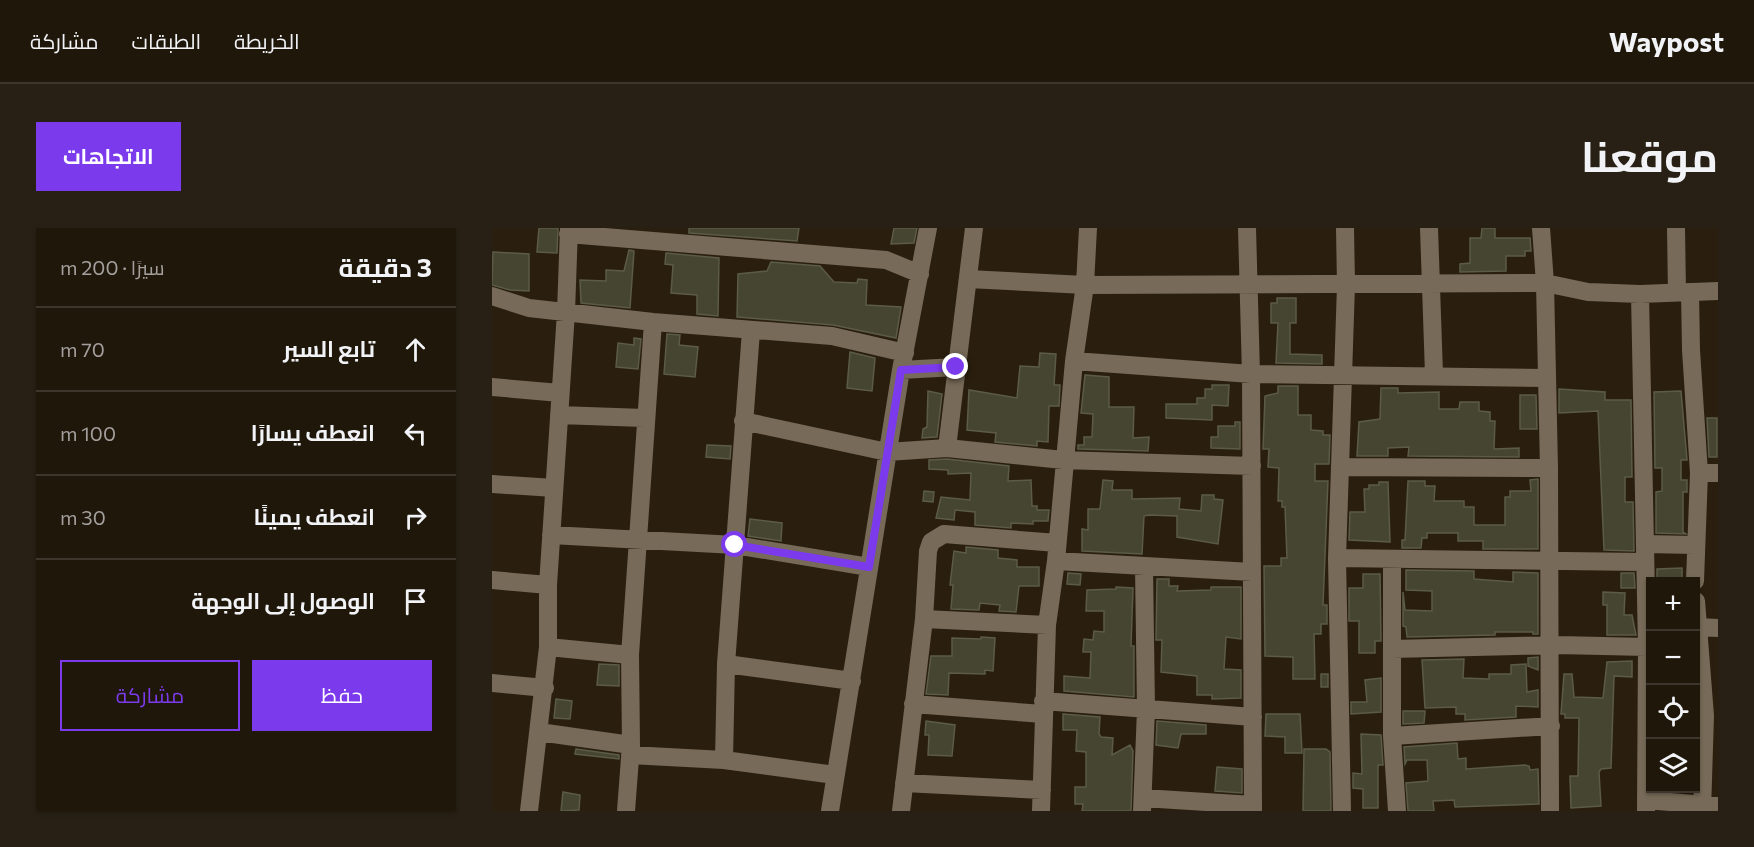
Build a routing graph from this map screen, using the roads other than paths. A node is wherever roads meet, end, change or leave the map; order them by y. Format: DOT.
graph roads {
  1 [pos="928,228"];
  2 [pos="974,228"];
  3 [pos="1088,228"];
  4 [pos="1247,228"];
  5 [pos="1345,228"];
  6 [pos="1430,228"];
  7 [pos="1541,228"];
  8 [pos="1676,228"];
  9 [pos="568,231"];
  10 [pos="920,274"];
  11 [pos="968,279"];
  12 [pos="1545,283"];
  13 [pos="1085,285"];
  14 [pos="1247,285"];
  15 [pos="1346,285"];
  16 [pos="1431,285"];
  17 [pos="1718,291"];
  18 [pos="1684,292"];
  19 [pos="1640,294"];
  20 [pos="492,296"];
  21 [pos="566,312"];
  22 [pos="653,322"];
  23 [pos="751,331"];
  24 [pos="903,361"];
  25 [pos="1074,361"];
  26 [pos="956,367"];
  27 [pos="1251,374"];
  28 [pos="1434,374"];
  29 [pos="1343,376"];
  30 [pos="1546,378"];
  31 [pos="492,387"];
  32 [pos="560,393"];
  33 [pos="559,415"];
  34 [pos="644,418"];
  35 [pos="743,421"];
  36 [pos="947,448"];
  37 [pos="887,452"];
  38 [pos="1063,460"];
  39 [pos="1251,466"];
  40 [pos="1341,467"];
  41 [pos="1549,468"];
  42 [pos="1699,473"];
  43 [pos="1718,473"];
  44 [pos="492,484"];
  45 [pos="554,488"];
  46 [pos="551,535"];
  47 [pos="637,538"];
  48 [pos="1645,544"];
  49 [pos="735,545"];
  50 [pos="1695,545"];
  51 [pos="1056,552"];
  52 [pos="1337,558"];
  53 [pos="1392,560"];
  54 [pos="1548,561"];
  55 [pos="1644,562"];
  56 [pos="869,567"];
  57 [pos="1144,567"];
  58 [pos="1252,573"];
  59 [pos="1695,577"];
  60 [pos="492,580"];
  61 [pos="548,585"];
  62 [pos="1646,594"];
  63 [pos="924,619"];
  64 [pos="1047,625"];
  65 [pos="1700,627"];
  66 [pos="1718,628"];
  67 [pos="1696,631"];
  68 [pos="1550,646"];
  69 [pos="548,647"];
  70 [pos="1646,647"];
  71 [pos="1392,649"];
  72 [pos="630,655"];
  73 [pos="726,664"];
  74 [pos="852,681"];
  75 [pos="492,683"];
  76 [pos="1647,685"];
  77 [pos="545,688"];
  78 [pos="913,704"];
  79 [pos="1043,707"];
  80 [pos="1146,709"];
  81 [pos="1253,717"];
  82 [pos="1551,726"];
  83 [pos="539,732"];
  84 [pos="1392,736"];
  85 [pos="631,750"];
  86 [pos="724,760"];
  87 [pos="835,775"];
  88 [pos="904,783"];
  89 [pos="1042,790"];
  90 [pos="1142,805"];
  91 [pos="1646,806"];
  92 [pos="1707,807"];
  93 [pos="1253,808"];
  94 [pos="529,811"];
  95 [pos="626,811"];
  96 [pos="830,811"];
  97 [pos="901,811"];
  98 [pos="1041,811"];
  99 [pos="1342,811"];
  100 [pos="1397,811"];
  101 [pos="1550,811"];
  1 -- 10 [label="street"];
  2 -- 11 [label="street"];
  3 -- 13 [label="street"];
  4 -- 14 [label="street"];
  5 -- 15 [label="street"];
  6 -- 16 [label="street"];
  7 -- 12 [label="street"];
  8 -- 18 [label="street"];
  9 -- 10 [label="street"];
  9 -- 21 [label="street"];
  10 -- 24 [label="street"];
  11 -- 13 [label="street"];
  11 -- 26 [label="street"];
  12 -- 16 [label="street"];
  12 -- 19 [label="street"];
  12 -- 30 [label="street"];
  13 -- 14 [label="street"];
  13 -- 25 [label="street"];
  14 -- 15 [label="street"];
  14 -- 27 [label="street"];
  15 -- 16 [label="street"];
  15 -- 29 [label="street"];
  16 -- 28 [label="street"];
  17 -- 18 [label="street"];
  18 -- 19 [label="street"];
  18 -- 42 [label="street"];
  19 -- 48 [label="street"];
  20 -- 21 [label="street"];
  21 -- 22 [label="street"];
  21 -- 32 [label="street"];
  22 -- 23 [label="street"];
  22 -- 34 [label="street"];
  23 -- 24 [label="street"];
  23 -- 35 [label="street"];
  24 -- 26 [label="street"];
  24 -- 37 [label="street"];
  25 -- 27 [label="street"];
  25 -- 38 [label="street"];
  26 -- 36 [label="street"];
  27 -- 29 [label="street"];
  27 -- 39 [label="street"];
  28 -- 29 [label="street"];
  28 -- 30 [label="street"];
  29 -- 40 [label="street"];
  30 -- 41 [label="street"];
  31 -- 32 [label="street"];
  32 -- 33 [label="street"];
  33 -- 34 [label="street"];
  33 -- 45 [label="street"];
  34 -- 47 [label="street"];
  35 -- 37 [label="street"];
  35 -- 49 [label="street"];
  36 -- 37 [label="street"];
  36 -- 38 [label="street"];
  37 -- 56 [label="street"];
  38 -- 39 [label="street"];
  38 -- 51 [label="street"];
  39 -- 58 [label="street"];
  40 -- 41 [label="street"];
  40 -- 52 [label="street"];
  41 -- 54 [label="street"];
  42 -- 43 [label="street"];
  42 -- 50 [label="street"];
  44 -- 45 [label="street"];
  45 -- 46 [label="street"];
  46 -- 47 [label="street"];
  46 -- 61 [label="street"];
  47 -- 49 [label="street"];
  47 -- 72 [label="street"];
  48 -- 50 [label="street"];
  48 -- 55 [label="street"];
  49 -- 56 [label="street"];
  49 -- 73 [label="street"];
  50 -- 59 [label="street"];
  51 -- 57 [label="street"];
  51 -- 63 [label="street"];
  51 -- 64 [label="street"];
  52 -- 53 [label="street"];
  52 -- 99 [label="street"];
  53 -- 54 [label="street"];
  53 -- 71 [label="street"];
  54 -- 55 [label="street"];
  54 -- 68 [label="street"];
  55 -- 62 [label="street"];
  56 -- 74 [label="street"];
  57 -- 58 [label="street"];
  57 -- 80 [label="street"];
  58 -- 81 [label="street"];
  60 -- 61 [label="street"];
  61 -- 69 [label="street"];
  63 -- 64 [label="street"];
  63 -- 78 [label="street"];
  64 -- 79 [label="street"];
  65 -- 66 [label="street"];
  67 -- 92 [label="street"];
  68 -- 70 [label="street"];
  68 -- 71 [label="street"];
  68 -- 82 [label="street"];
  69 -- 72 [label="street"];
  69 -- 77 [label="street"];
  71 -- 84 [label="street"];
  72 -- 85 [label="street"];
  73 -- 74 [label="street"];
  73 -- 86 [label="street"];
  74 -- 87 [label="street"];
  75 -- 77 [label="street"];
  76 -- 91 [label="street"];
  77 -- 83 [label="street"];
  78 -- 79 [label="street"];
  78 -- 88 [label="street"];
  79 -- 80 [label="street"];
  79 -- 89 [label="street"];
  80 -- 81 [label="street"];
  80 -- 90 [label="street"];
  81 -- 93 [label="street"];
  82 -- 84 [label="street"];
  82 -- 101 [label="street"];
  83 -- 85 [label="street"];
  83 -- 94 [label="street"];
  84 -- 100 [label="street"];
  85 -- 86 [label="street"];
  85 -- 95 [label="street"];
  86 -- 87 [label="street"];
  87 -- 96 [label="street"];
  88 -- 89 [label="street"];
  88 -- 97 [label="street"];
  89 -- 98 [label="street"];
  90 -- 93 [label="street"];
  91 -- 92 [label="street"];
}
